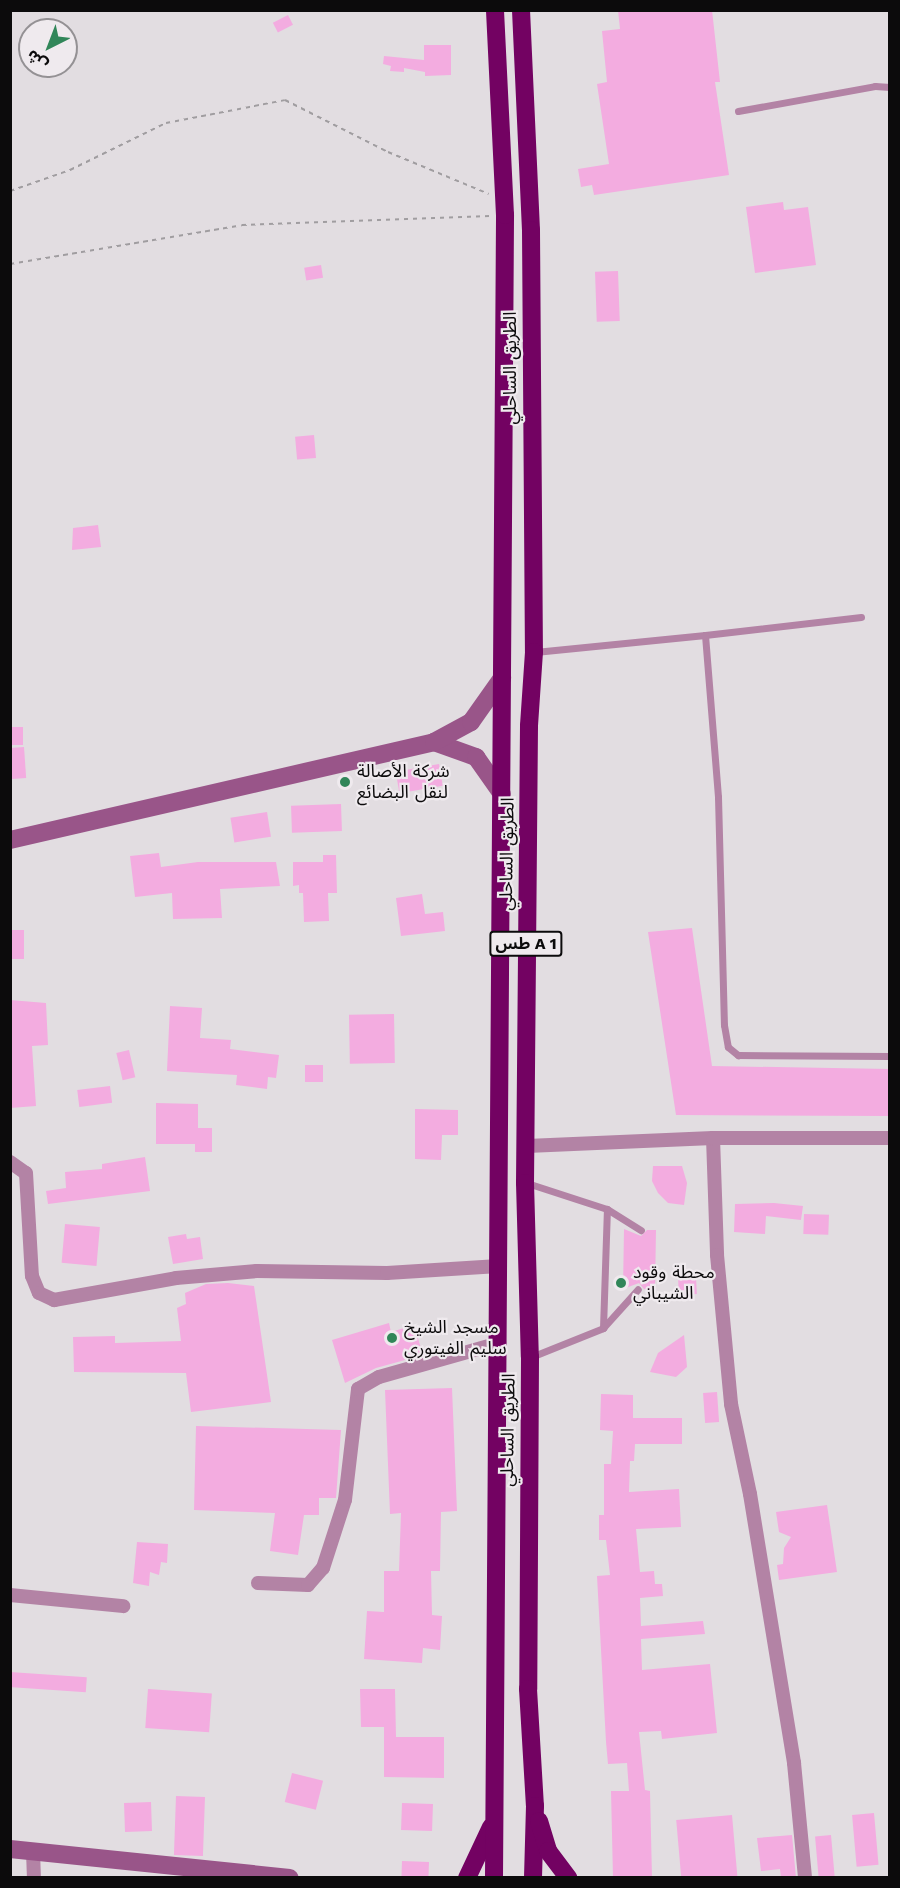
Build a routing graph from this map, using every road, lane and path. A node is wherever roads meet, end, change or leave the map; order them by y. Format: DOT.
graph roads {
  1 [pos="495,10"];
  2 [pos="521,10"];
  3 [pos="890,87"];
  4 [pos="738,111"];
  5 [pos="10,191"];
  6 [pos="505,208"];
  7 [pos="10,264"];
  8 [pos="861,617"];
  9 [pos="705,636"];
  10 [pos="534,652"];
  11 [pos="502,678"];
  12 [pos="434,742"];
  13 [pos="502,794"];
  14 [pos="10,840"];
  15 [pos="526,991"];
  16 [pos="497,993"];
  17 [pos="890,1056"];
  18 [pos="713,1138"];
  19 [pos="890,1138"];
  20 [pos="527,1146"];
  21 [pos="10,1162"];
  22 [pos="525,1183"];
  23 [pos="607,1209"];
  24 [pos="641,1230"];
  25 [pos="499,1266"];
  26 [pos="638,1289"];
  27 [pos="603,1328"];
  28 [pos="499,1343"];
  29 [pos="530,1357"];
  30 [pos="258,1583"];
  31 [pos="10,1595"];
  32 [pos="123,1606"];
  33 [pos="535,1806"];
  34 [pos="494,1820"];
  35 [pos="10,1849"];
  36 [pos="33,1851"];
  37 [pos="34,1878"];
  38 [pos="289,1878"];
  39 [pos="467,1878"];
  40 [pos="494,1878"];
  41 [pos="533,1878"];
  42 [pos="568,1878"];
  43 [pos="805,1878"];
  1 -- 6 [label="highway, الطريق الساحلي / طس A 1"];
  2 -- 10 [label="highway, الطريق الساحلي / طس A 1"];
  3 -- 4 [label="lane"];
  5 -- 6 [label="path"];
  6 -- 7 [label="path"];
  6 -- 11 [label="highway, الطريق الساحلي / طس A 1"];
  8 -- 9 [label="lane"];
  9 -- 10 [label="lane"];
  9 -- 17 [label="lane"];
  10 -- 15 [label="highway, الطريق الساحلي / طس A 1"];
  11 -- 12 [label="street"];
  11 -- 13 [label="highway, الطريق الساحلي / طس A 1"];
  12 -- 13 [label="street"];
  12 -- 14 [label="street"];
  13 -- 16 [label="highway, الطريق الساحلي / طس A 1"];
  15 -- 16 [label="highway"];
  15 -- 20 [label="highway, الطريق الساحلي / طس A 1"];
  16 -- 25 [label="highway, الطريق الساحلي / طس A 1"];
  18 -- 19 [label="street"];
  18 -- 20 [label="street"];
  18 -- 43 [label="street"];
  20 -- 22 [label="highway, الطريق الساحلي / طس A 1"];
  21 -- 25 [label="street"];
  22 -- 23 [label="lane"];
  22 -- 29 [label="highway, الطريق الساحلي / طس A 1"];
  23 -- 24 [label="lane"];
  23 -- 27 [label="lane"];
  25 -- 28 [label="highway, الطريق الساحلي / طس A 1"];
  26 -- 27 [label="lane"];
  27 -- 29 [label="lane"];
  28 -- 30 [label="street"];
  28 -- 34 [label="highway, الطريق الساحلي / طس A 1"];
  29 -- 33 [label="highway, الطريق الساحلي / طس A 1"];
  31 -- 32 [label="street"];
  33 -- 41 [label="highway, الطريق الساحلي / طس A 1"];
  33 -- 42 [label="highway"];
  34 -- 39 [label="highway"];
  34 -- 40 [label="highway, الطريق الساحلي / طس A 1"];
  35 -- 36 [label="street"];
  36 -- 37 [label="street"];
  36 -- 38 [label="street"];
}
